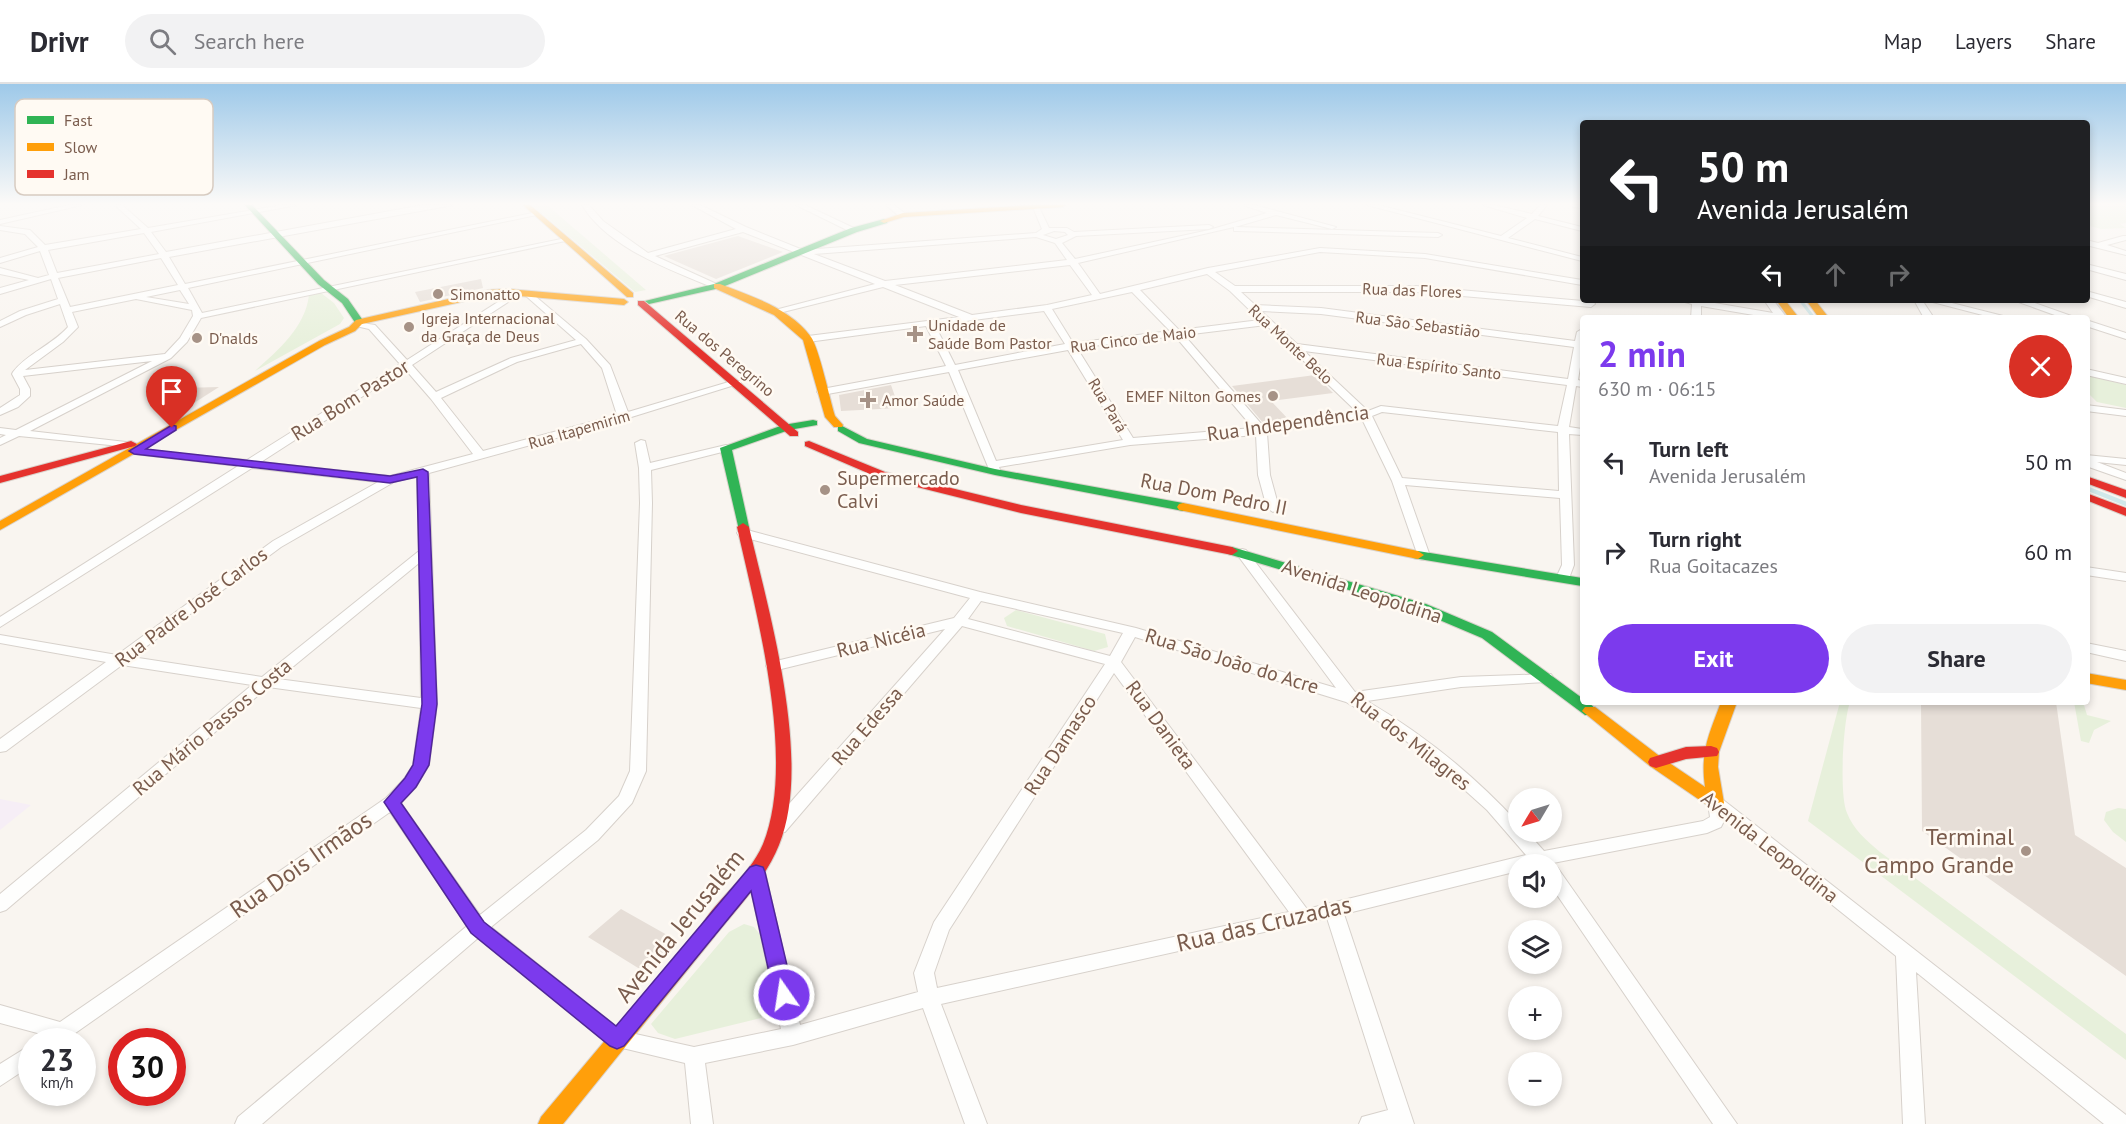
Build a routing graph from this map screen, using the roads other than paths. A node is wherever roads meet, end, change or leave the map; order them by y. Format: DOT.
graph roads {
  1 [pos="25,254"];
  2 [pos="45,254"];
  3 [pos="161,254"];
  4 [pos="177,254"];
  5 [pos="294,254"];
  6 [pos="343,254"];
  7 [pos="503,254"];
  8 [pos="580,254"];
  9 [pos="643,254"];
  10 [pos="656,254"];
  11 [pos="795,254"];
  12 [pos="803,254"];
  13 [pos="1067,254"];
  14 [pos="1111,254"];
  15 [pos="1300,254"];
  16 [pos="1391,254"];
  17 [pos="1427,254"];
  18 [pos="1561,254"];
  19 [pos="163,256"];
  20 [pos="647,256"];
  21 [pos="1425,256"];
  22 [pos="1580,258"];
  23 [pos="0,261"];
  24 [pos="302,262"];
  25 [pos="1073,262"];
  26 [pos="2090,267"];
  27 [pos="0,271"];
  28 [pos="1208,271"];
  29 [pos="53,277"];
  30 [pos="2126,277"];
  31 [pos="38,279"];
  32 [pos="1580,282"];
  33 [pos="884,284"];
  34 [pos="717,286"];
  35 [pos="182,287"];
  36 [pos="1233,289"];
  37 [pos="333,290"];
  38 [pos="1134,290"];
  39 [pos="0,291"];
  40 [pos="524,293"];
  41 [pos="2090,294"];
  42 [pos="129,297"];
  43 [pos="1098,297"];
  44 [pos="627,298"];
  45 [pos="651,299"];
  46 [pos="1697,303"];
  47 [pos="1750,303"];
  48 [pos="1812,303"];
  49 [pos="1942,303"];
  50 [pos="2026,303"];
  51 [pos="1591,305"];
  52 [pos="2126,305"];
  53 [pos="64,306"];
  54 [pos="1047,308"];
  55 [pos="1253,308"];
  56 [pos="197,312"];
  57 [pos="778,312"];
  58 [pos="1783,312"];
  59 [pos="1696,315"];
  60 [pos="1822,315"];
  61 [pos="1993,315"];
  62 [pos="2063,315"];
  63 [pos="973,318"];
  64 [pos="1266,322"];
  65 [pos="359,323"];
  66 [pos="0,324"];
  67 [pos="2090,324"];
  68 [pos="930,325"];
  69 [pos="376,333"];
  70 [pos="1177,333"];
  71 [pos="2090,334"];
  72 [pos="340,335"];
  73 [pos="2126,338"];
  74 [pos="808,339"];
  75 [pos="583,341"];
  76 [pos="1580,345"];
  77 [pos="1072,346"];
  78 [pos="1296,347"];
  79 [pos="168,356"];
  80 [pos="1580,358"];
  81 [pos="406,365"];
  82 [pos="952,368"];
  83 [pos="2090,373"];
  84 [pos="17,374"];
  85 [pos="2126,381"];
  86 [pos="735,383"];
  87 [pos="1578,384"];
  88 [pos="822,392"];
  89 [pos="435,397"];
  90 [pos="2090,408"];
  91 [pos="0,412"];
  92 [pos="2126,413"];
  93 [pos="1366,415"];
  94 [pos="621,417"];
  95 [pos="840,427"];
  96 [pos="1563,429"];
  97 [pos="791,431"];
  98 [pos="1261,431"];
  99 [pos="0,432"];
  100 [pos="1580,432"];
  101 [pos="18,433"];
  102 [pos="0,442"];
  103 [pos="1130,442"];
  104 [pos="641,443"];
  105 [pos="809,444"];
  106 [pos="130,448"];
  107 [pos="726,448"];
  108 [pos="481,456"];
  109 [pos="2090,458"];
  110 [pos="2126,462"];
  111 [pos="247,464"];
  112 [pos="2090,464"];
  113 [pos="47,467"];
  114 [pos="645,468"];
  115 [pos="994,468"];
  116 [pos="423,472"];
  117 [pos="2126,477"];
  118 [pos="0,480"];
  119 [pos="390,480"];
  120 [pos="2090,480"];
  121 [pos="1398,481"];
  122 [pos="2126,494"];
  123 [pos="56,495"];
  124 [pos="1564,495"];
  125 [pos="2090,498"];
  126 [pos="1273,508"];
  127 [pos="2126,512"];
  128 [pos="0,526"];
  129 [pos="743,533"];
  130 [pos="426,551"];
  131 [pos="1242,553"];
  132 [pos="1424,556"];
  133 [pos="1580,567"];
  134 [pos="1565,572"];
  135 [pos="2090,572"];
  136 [pos="2126,577"];
  137 [pos="1580,581"];
  138 [pos="978,596"];
  139 [pos="959,621"];
  140 [pos="0,623"];
  141 [pos="1131,631"];
  142 [pos="0,639"];
  143 [pos="2090,648"];
  144 [pos="2126,656"];
  145 [pos="119,661"];
  146 [pos="1114,662"];
  147 [pos="773,666"];
  148 [pos="1546,677"];
  149 [pos="2090,679"];
  150 [pos="264,683"];
  151 [pos="2126,685"];
  152 [pos="1351,698"];
  153 [pos="1580,703"];
  154 [pos="429,704"];
  155 [pos="1582,705"];
  156 [pos="1728,705"];
  157 [pos="0,747"];
  158 [pos="1711,752"];
  159 [pos="1656,762"];
  160 [pos="392,802"];
  161 [pos="1716,803"];
  162 [pos="776,831"];
  163 [pos="1536,854"];
  164 [pos="1562,861"];
  165 [pos="756,872"];
  166 [pos="1508,873"];
  167 [pos="1562,888"];
  168 [pos="0,905"];
  169 [pos="1333,909"];
  170 [pos="1303,917"];
  171 [pos="478,927"];
  172 [pos="1905,954"];
  173 [pos="929,998"];
  174 [pos="0,1014"];
  175 [pos="34,1028"];
  176 [pos="66,1028"];
  177 [pos="794,1036"];
  178 [pos="617,1039"];
  179 [pos="694,1056"];
  180 [pos="18,1063"];
  181 [pos="0,1076"];
  182 [pos="1401,1121"];
  183 [pos="246,1124"];
  184 [pos="549,1124"];
  185 [pos="702,1124"];
  186 [pos="976,1124"];
  187 [pos="1370,1124"];
  188 [pos="1726,1124"];
  189 [pos="1914,1124"];
  190 [pos="2121,1124"];
  1 -- 23 [label="street"];
  2 -- 29 [label="street"];
  3 -- 19 [label="street"];
  4 -- 19 [label="street"];
  5 -- 24 [label="street"];
  6 -- 24 [label="street"];
  7 -- 37 [label="street"];
  8 -- 44 [label="street"];
  9 -- 20 [label="street"];
  10 -- 20 [label="street"];
  11 -- 34 [label="street"];
  12 -- 33 [label="street"];
  13 -- 25 [label="street"];
  14 -- 25 [label="street"];
  15 -- 28 [label="street"];
  16 -- 21 [label="street"];
  17 -- 21 [label="street"];
  18 -- 22 [label="street"];
  19 -- 29 [label="street"];
  19 -- 35 [label="street"];
  20 -- 34 [label="street"];
  21 -- 32 [label="street"];
  24 -- 35 [label="street"];
  24 -- 37 [label="street"];
  25 -- 33 [label="street"];
  25 -- 43 [label="street"];
  26 -- 30 [label="street"];
  27 -- 31 [label="street"];
  28 -- 36 [label="street, Rua Monte Belo"];
  28 -- 38 [label="street"];
  29 -- 31 [label="street"];
  29 -- 53 [label="street"];
  31 -- 39 [label="street"];
  33 -- 57 [label="street"];
  33 -- 63 [label="street"];
  34 -- 45 [label="street"];
  34 -- 57 [label="street"];
  35 -- 42 [label="street"];
  35 -- 56 [label="street"];
  36 -- 51 [label="street, Rua das Flores"];
  36 -- 55 [label="street, Rua Monte Belo"];
  37 -- 56 [label="street"];
  37 -- 65 [label="street"];
  38 -- 43 [label="street"];
  38 -- 70 [label="street"];
  40 -- 44 [label="street"];
  40 -- 65 [label="street"];
  40 -- 75 [label="street"];
  40 -- 81 [label="street, Rua Bom Pastor"];
  41 -- 52 [label="street"];
  42 -- 53 [label="street"];
  42 -- 56 [label="street"];
  43 -- 54 [label="street"];
  44 -- 45 [label="street"];
  45 -- 86 [label="street, Rua dos Peregrino"];
  46 -- 58 [label="street"];
  46 -- 59 [label="street"];
  47 -- 58 [label="street"];
  48 -- 60 [label="street"];
  49 -- 61 [label="street"];
  50 -- 62 [label="street"];
  53 -- 66 [label="street"];
  53 -- 84 [label="street"];
  54 -- 63 [label="street"];
  54 -- 77 [label="street, Rua Pará"];
  55 -- 64 [label="street, Rua Monte Belo"];
  55 -- 76 [label="street, Rua São Sebastião"];
  56 -- 79 [label="street"];
  57 -- 74 [label="street"];
  63 -- 68 [label="street"];
  64 -- 70 [label="street, Rua Cinco de Maio"];
  64 -- 78 [label="street, Rua Monte Belo"];
  65 -- 69 [label="street"];
  65 -- 72 [label="street"];
  67 -- 73 [label="street"];
  68 -- 74 [label="street"];
  68 -- 82 [label="street"];
  69 -- 72 [label="street"];
  69 -- 81 [label="street"];
  70 -- 77 [label="street, Rua Cinco de Maio"];
  70 -- 98 [label="street"];
  71 -- 73 [label="street"];
  72 -- 106 [label="street"];
  74 -- 88 [label="street"];
  75 -- 89 [label="street"];
  75 -- 94 [label="street"];
  77 -- 82 [label="street, Rua Cinco de Maio"];
  77 -- 103 [label="street, Rua Pará"];
  78 -- 87 [label="street, Rua Espírito Santo"];
  78 -- 93 [label="street, Rua Monte Belo"];
  79 -- 84 [label="street"];
  79 -- 101 [label="street"];
  80 -- 87 [label="street"];
  81 -- 89 [label="street"];
  81 -- 111 [label="street, Rua Bom Pastor"];
  82 -- 88 [label="street, Rua Cinco de Maio"];
  82 -- 115 [label="street"];
  83 -- 85 [label="street"];
  84 -- 91 [label="street"];
  86 -- 94 [label="street, Rua Itapemirim"];
  86 -- 97 [label="street, Rua dos Peregrino"];
  87 -- 96 [label="street"];
  88 -- 95 [label="street"];
  89 -- 108 [label="street"];
  90 -- 92 [label="street"];
  93 -- 96 [label="street, Rua Independência"];
  93 -- 98 [label="street, Rua Independência"];
  93 -- 121 [label="street, Rua Monte Belo"];
  94 -- 108 [label="street, Rua Itapemirim"];
  95 -- 97 [label="street"];
  95 -- 105 [label="street"];
  95 -- 115 [label="street, Rua Dom Pedro II"];
  96 -- 100 [label="street, Rua Independência"];
  96 -- 124 [label="street"];
  97 -- 105 [label="street, Rua dos Peregrino"];
  97 -- 107 [label="street"];
  98 -- 103 [label="street, Rua Independência"];
  98 -- 126 [label="street"];
  99 -- 101 [label="street"];
  101 -- 102 [label="street"];
  101 -- 106 [label="street"];
  103 -- 115 [label="street, Rua Independência"];
  104 -- 114 [label="street"];
  105 -- 131 [label="street, Avenida Leopoldina"];
  106 -- 111 [label="street"];
  106 -- 113 [label="street"];
  106 -- 123 [label="street"];
  107 -- 114 [label="street"];
  107 -- 129 [label="street, Avenida Jerusalém"];
  108 -- 116 [label="street, Rua Itapemirim"];
  109 -- 110 [label="street"];
  111 -- 119 [label="street"];
  111 -- 140 [label="street, Rua Bom Pastor"];
  112 -- 117 [label="street"];
  113 -- 118 [label="street"];
  113 -- 123 [label="street"];
  114 -- 171 [label="street"];
  115 -- 132 [label="street, Rua Dom Pedro II"];
  116 -- 119 [label="street, Rua Itapemirim"];
  116 -- 130 [label="street, Rua Dois Irmãos"];
  119 -- 145 [label="street, Rua Padre José Carlos"];
  120 -- 122 [label="street"];
  121 -- 124 [label="street"];
  121 -- 132 [label="street, Rua Monte Belo"];
  123 -- 128 [label="street"];
  124 -- 134 [label="street"];
  125 -- 127 [label="street"];
  129 -- 138 [label="street"];
  129 -- 147 [label="street, Avenida Jerusalém"];
  130 -- 150 [label="street, Rua Mário Passos Costa"];
  130 -- 154 [label="street, Rua Dois Irmãos"];
  131 -- 148 [label="street, Avenida Leopoldina"];
  131 -- 152 [label="street, Rua dos Milagres"];
  132 -- 134 [label="street, Rua Dom Pedro II"];
  133 -- 134 [label="street"];
  134 -- 137 [label="street, Rua Dom Pedro II"];
  135 -- 136 [label="street"];
  138 -- 139 [label="street"];
  138 -- 141 [label="street"];
  139 -- 146 [label="street, Rua Danieta"];
  139 -- 147 [label="street, Rua Nicéia"];
  139 -- 162 [label="street, Rua Edessa"];
  141 -- 146 [label="street, Rua Damasco"];
  141 -- 152 [label="street, Rua São João do Acre"];
  142 -- 145 [label="street"];
  143 -- 144 [label="street"];
  145 -- 150 [label="street"];
  145 -- 157 [label="street, Rua Padre José Carlos"];
  146 -- 170 [label="street, Rua Danieta"];
  146 -- 173 [label="street, Rua Damasco"];
  147 -- 162 [label="street, Avenida Jerusalém"];
  148 -- 152 [label="street, Rua São João do Acre"];
  148 -- 153 [label="street, Avenida Leopoldina"];
  149 -- 151 [label="street"];
  150 -- 154 [label="street"];
  150 -- 168 [label="street, Rua Mário Passos Costa"];
  152 -- 163 [label="street, Rua dos Milagres"];
  154 -- 160 [label="street, Rua Dois Irmãos"];
  155 -- 159 [label="street, Avenida Leopoldina"];
  156 -- 158 [label="street"];
  158 -- 159 [label="street"];
  158 -- 161 [label="street"];
  159 -- 161 [label="street, Avenida Leopoldina"];
  160 -- 171 [label="street"];
  160 -- 176 [label="street, Rua Dois Irmãos"];
  161 -- 164 [label="street, Rua das Cruzadas"];
  161 -- 172 [label="street, Avenida Leopoldina"];
  162 -- 165 [label="street, Avenida Jerusalém"];
  165 -- 177 [label="street"];
  165 -- 178 [label="street, Avenida Jerusalém"];
  166 -- 169 [label="street, Rua das Cruzadas"];
  167 -- 188 [label="street, Rua dos Milagres"];
  169 -- 170 [label="street, Rua das Cruzadas"];
  169 -- 182 [label="street"];
  170 -- 173 [label="street, Rua das Cruzadas"];
  171 -- 178 [label="street"];
  171 -- 183 [label="street"];
  172 -- 189 [label="street"];
  172 -- 190 [label="street, Avenida Leopoldina"];
  173 -- 177 [label="street, Rua das Cruzadas"];
  173 -- 186 [label="street, Rua Damasco"];
  174 -- 175 [label="street"];
  177 -- 179 [label="street, Rua das Cruzadas"];
  178 -- 179 [label="street, Rua das Cruzadas"];
  178 -- 184 [label="street, Avenida Jerusalém"];
  179 -- 185 [label="street"];
  180 -- 181 [label="street"];
  182 -- 187 [label="street"];
}
